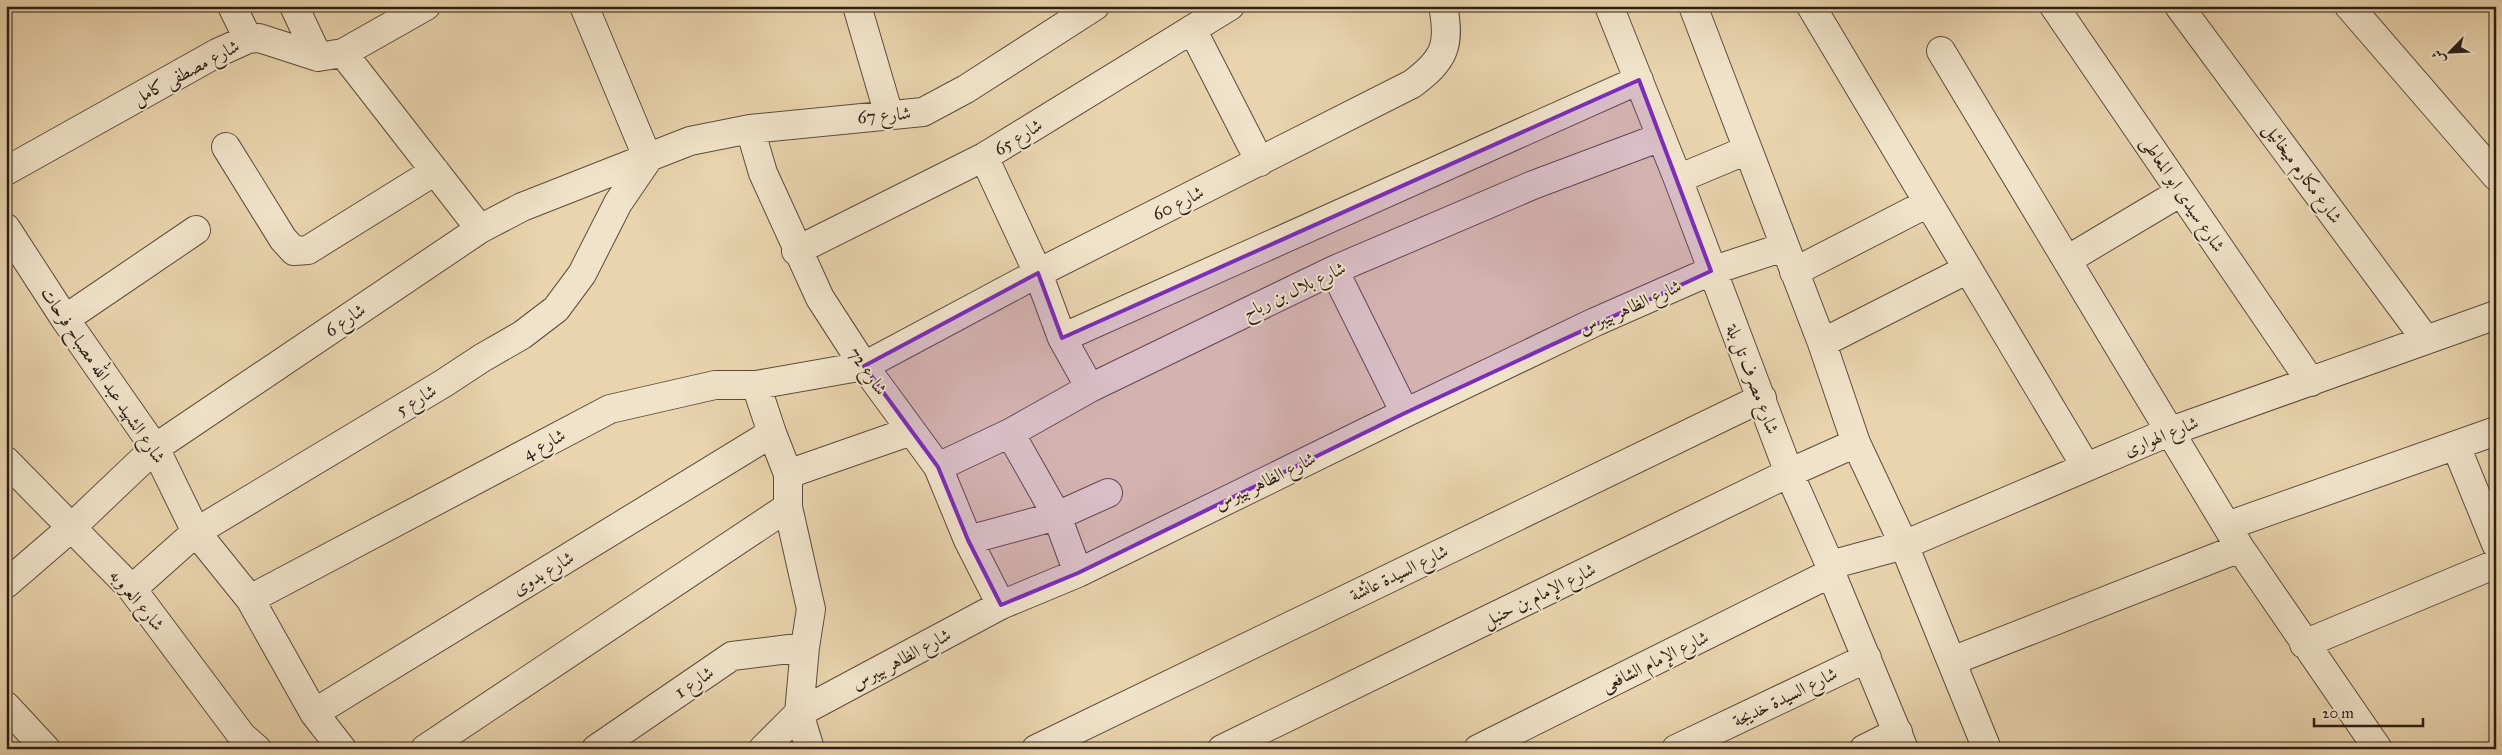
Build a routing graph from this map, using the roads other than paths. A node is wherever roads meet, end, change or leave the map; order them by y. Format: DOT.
graph roads {
  1 [pos="232,6"];
  2 [pos="294,6"];
  3 [pos="426,6"];
  4 [pos="584,6"];
  5 [pos="857,6"];
  6 [pos="1095,6"];
  7 [pos="1230,6"];
  8 [pos="1443,6"];
  9 [pos="1609,6"];
  10 [pos="1692,6"];
  11 [pos="1811,6"];
  12 [pos="2054,6"];
  13 [pos="2179,6"];
  14 [pos="2349,6"];
  15 [pos="1192,29"];
  16 [pos="248,39"];
  17 [pos="1941,51"];
  18 [pos="330,55"];
  19 [pos="1638,80"];
  20 [pos="889,115"];
  21 [pos="750,128"];
  22 [pos="1661,137"];
  23 [pos="226,147"];
  24 [pos="1747,150"];
  25 [pos="984,157"];
  26 [pos="648,159"];
  27 [pos="1260,162"];
  28 [pos="6,171"];
  29 [pos="434,171"];
  30 [pos="2496,176"];
  31 [pos="1678,178"];
  32 [pos="2181,192"];
  33 [pos="1928,203"];
  34 [pos="6,228"];
  35 [pos="480,229"];
  36 [pos="196,230"];
  37 [pos="1784,247"];
  38 [pos="796,251"];
  39 [pos="2067,260"];
  40 [pos="1968,269"];
  41 [pos="1334,270"];
  42 [pos="1711,270"];
  43 [pos="1794,272"];
  44 [pos="1038,273"];
  45 [pos="2496,315"];
  46 [pos="65,319"];
  47 [pos="1062,338"];
  48 [pos="2426,340"];
  49 [pos="1822,343"];
  50 [pos="864,366"];
  51 [pos="2312,382"];
  52 [pos="756,385"];
  53 [pos="1090,388"];
  54 [pos="1762,398"];
  55 [pos="1404,413"];
  56 [pos="911,431"];
  57 [pos="2172,431"];
  58 [pos="2496,431"];
  59 [pos="1010,433"];
  60 [pos="772,434"];
  61 [pos="1856,443"];
  62 [pos="2456,446"];
  63 [pos="155,448"];
  64 [pos="6,461"];
  65 [pos="938,467"];
  66 [pos="2086,467"];
  67 [pos="1789,473"];
  68 [pos="788,474"];
  69 [pos="1108,493"];
  70 [pos="788,506"];
  71 [pos="1057,516"];
  72 [pos="72,528"];
  73 [pos="196,532"];
  74 [pos="2234,537"];
  75 [pos="968,540"];
  76 [pos="2496,544"];
  77 [pos="1904,545"];
  78 [pos="2496,564"];
  79 [pos="1830,569"];
  80 [pos="1078,573"];
  81 [pos="6,584"];
  82 [pos="132,589"];
  83 [pos="250,599"];
  84 [pos="1001,605"];
  85 [pos="2304,644"];
  86 [pos="805,647"];
  87 [pos="1867,658"];
  88 [pos="1952,661"];
  89 [pos="6,706"];
  90 [pos="314,713"];
  91 [pos="799,713"];
  92 [pos="1901,741"];
  93 [pos="243,744"];
  94 [pos="46,749"];
  95 [pos="342,749"];
  96 [pos="425,749"];
  97 [pos="596,749"];
  98 [pos="764,749"];
  99 [pos="810,749"];
  100 [pos="1036,749"];
  101 [pos="1222,749"];
  102 [pos="1478,749"];
  103 [pos="1676,749"];
  104 [pos="1864,749"];
  105 [pos="1988,749"];
  106 [pos="2378,749"];
  1 -- 16 [label="street"];
  2 -- 18 [label="street"];
  3 -- 18 [label="street"];
  4 -- 26 [label="street"];
  5 -- 20 [label="street"];
  6 -- 20 [label="street, شارع 67"];
  7 -- 15 [label="street, شارع 65"];
  8 -- 27 [label="street, شارع 60"];
  9 -- 19 [label="street, شارع مصرف تل بلة"];
  10 -- 24 [label="street"];
  11 -- 33 [label="street"];
  12 -- 32 [label="street, شارع سيدى ابو المعاطى"];
  13 -- 48 [label="street, شارع مكارم ميخائيل"];
  14 -- 30 [label="street"];
  15 -- 25 [label="street, شارع 65"];
  15 -- 27 [label="street"];
  16 -- 18 [label="street, شارع مصطفى كامل"];
  16 -- 28 [label="street, شارع مصطفى كامل"];
  17 -- 39 [label="street"];
  18 -- 29 [label="street"];
  19 -- 22 [label="street, شارع مصرف تل بلة"];
  19 -- 47 [label="street"];
  20 -- 21 [label="street, شارع 67"];
  21 -- 26 [label="street, شارع 67"];
  21 -- 38 [label="street, شارع 72"];
  22 -- 31 [label="street, شارع مصرف تل بلة"];
  22 -- 41 [label="street, شارع بلال بن رباح"];
  23 -- 29 [label="street"];
  24 -- 31 [label="street"];
  24 -- 37 [label="street"];
  25 -- 38 [label="street, شارع 65"];
  25 -- 44 [label="street"];
  26 -- 35 [label="street, شارع 6"];
  26 -- 73 [label="street, شارع 5"];
  27 -- 44 [label="street, شارع 60"];
  29 -- 35 [label="street"];
  31 -- 42 [label="street, شارع مصرف تل بلة"];
  32 -- 39 [label="street"];
  32 -- 51 [label="street, شارع سيدى ابو المعاطى"];
  33 -- 40 [label="street"];
  33 -- 43 [label="street"];
  34 -- 46 [label="street, شارع الشهيد عبد الله مصباح فرحات"];
  35 -- 63 [label="street, شارع 6"];
  36 -- 46 [label="street"];
  37 -- 42 [label="street, شارع الظاهر بيبرس"];
  37 -- 43 [label="street"];
  38 -- 50 [label="street, شارع 72"];
  39 -- 57 [label="street"];
  40 -- 49 [label="street"];
  40 -- 66 [label="street"];
  41 -- 53 [label="street, شارع بلال بن رباح"];
  41 -- 55 [label="street"];
  42 -- 54 [label="street, شارع مصرف تل بلة"];
  42 -- 55 [label="street, شارع الظاهر بيبرس"];
  43 -- 49 [label="street"];
  44 -- 47 [label="street"];
  44 -- 50 [label="street, شارع 60"];
  45 -- 48 [label="street, شارع الهوارى"];
  46 -- 63 [label="street, شارع الشهيد عبد الله مصباح فرحات"];
  47 -- 53 [label="street"];
  48 -- 51 [label="street, شارع الهوارى"];
  49 -- 61 [label="street"];
  50 -- 52 [label="street, شارع 4"];
  50 -- 56 [label="street, شارع 72"];
  51 -- 57 [label="street, شارع الهوارى"];
  52 -- 60 [label="street"];
  52 -- 83 [label="street, شارع 4"];
  53 -- 59 [label="street, شارع بلال بن رباح"];
  54 -- 67 [label="street, شارع مصرف تل بلة"];
  54 -- 100 [label="street, شارع السيدة عائشة"];
  55 -- 80 [label="street, شارع الظاهر بيبرس"];
  56 -- 65 [label="street, شارع 72"];
  56 -- 68 [label="street"];
  57 -- 66 [label="street, شارع الهوارى"];
  57 -- 74 [label="street"];
  58 -- 62 [label="street"];
  59 -- 65 [label="street, شارع بلال بن رباح"];
  59 -- 71 [label="street"];
  60 -- 68 [label="street"];
  60 -- 90 [label="street, شارع بدوى"];
  61 -- 67 [label="street, شارع الإمام بن حنبل"];
  61 -- 77 [label="street"];
  62 -- 74 [label="street"];
  62 -- 76 [label="street"];
  63 -- 72 [label="street, شارع 6"];
  63 -- 73 [label="street, شارع الشهيد عبد الله مصباح فرحات"];
  64 -- 72 [label="street, شارع العروبه"];
  65 -- 75 [label="street, شارع 72"];
  66 -- 77 [label="street, شارع الهوارى"];
  67 -- 79 [label="street, شارع مصرف تل بلة"];
  67 -- 101 [label="street, شارع الإمام بن حنبل"];
  68 -- 70 [label="street"];
  69 -- 71 [label="street"];
  70 -- 86 [label="street"];
  70 -- 96 [label="street"];
  71 -- 75 [label="street"];
  71 -- 80 [label="street"];
  72 -- 81 [label="street, شارع 6"];
  72 -- 82 [label="street, شارع العروبه"];
  73 -- 82 [label="street, شارع 5"];
  73 -- 83 [label="street, شارع الشهيد عبد الله مصباح فرحات"];
  74 -- 85 [label="street"];
  74 -- 88 [label="street"];
  75 -- 84 [label="street, شارع 72"];
  77 -- 79 [label="street, شارع الهوارى"];
  77 -- 88 [label="street"];
  78 -- 85 [label="street"];
  79 -- 87 [label="street, شارع مصرف تل بلة"];
  79 -- 102 [label="street, شارع الإمام الشافعى"];
  80 -- 84 [label="street, شارع الظاهر بيبرس"];
  82 -- 93 [label="street, شارع العروبه"];
  83 -- 90 [label="street, شارع الشهيد عبد الله مصباح فرحات"];
  84 -- 91 [label="street, شارع الظاهر بيبرس"];
  85 -- 106 [label="street"];
  86 -- 91 [label="street"];
  86 -- 97 [label="street, شارع 1"];
  87 -- 92 [label="street, شارع مصرف تل بلة"];
  87 -- 103 [label="street, شارع السيدة خديجة"];
  88 -- 105 [label="street"];
  89 -- 94 [label="street"];
  90 -- 95 [label="street, شارع الشهيد عبد الله مصباح فرحات"];
  91 -- 98 [label="street, شارع الظاهر بيبرس"];
  91 -- 99 [label="street"];
  92 -- 104 [label="street"];
}
